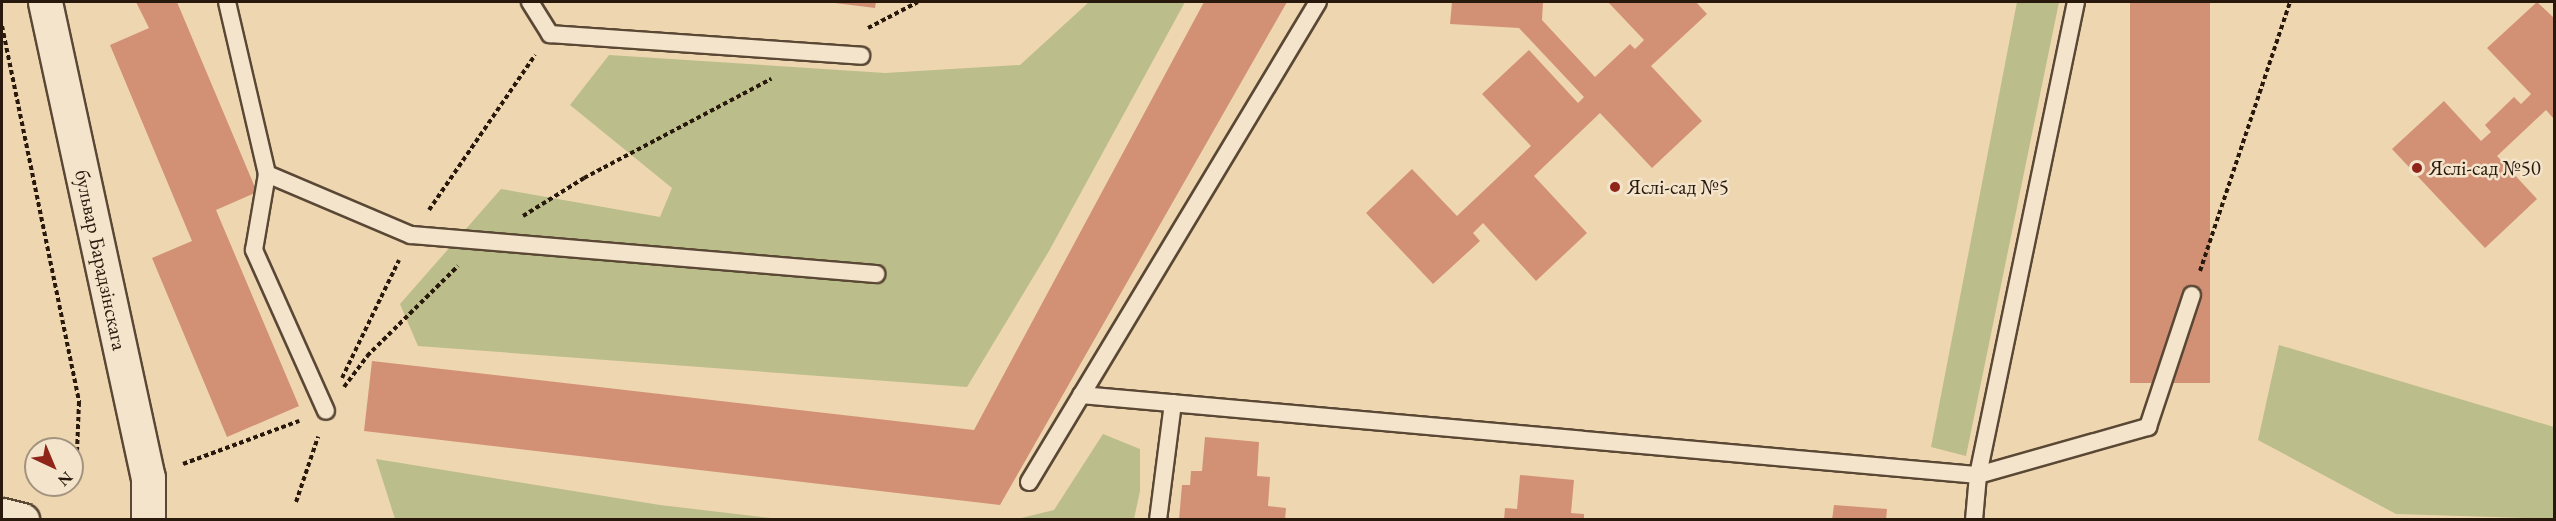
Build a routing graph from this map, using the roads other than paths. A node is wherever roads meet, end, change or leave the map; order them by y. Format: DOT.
graph roads {
  1 [pos="45,2"];
  2 [pos="227,2"];
  3 [pos="530,2"];
  4 [pos="1318,2"];
  5 [pos="2076,2"];
  6 [pos="861,56"];
  7 [pos="267,174"];
  8 [pos="876,274"];
  9 [pos="2192,295"];
  10 [pos="1081,395"];
  11 [pos="1173,403"];
  12 [pos="326,411"];
  13 [pos="1978,475"];
  14 [pos="1029,482"];
  15 [pos="2,515"];
  16 [pos="22,519"];
  17 [pos="148,519"];
  18 [pos="1158,519"];
  19 [pos="1974,519"];
  1 -- 17 [label="street, бульвар Барадзінскага"];
  2 -- 7 [label="lane"];
  3 -- 6 [label="lane"];
  4 -- 10 [label="lane"];
  5 -- 13 [label="lane"];
  7 -- 8 [label="lane"];
  7 -- 12 [label="lane"];
  9 -- 13 [label="lane"];
  10 -- 11 [label="lane"];
  10 -- 14 [label="lane"];
  11 -- 13 [label="lane"];
  11 -- 18 [label="lane"];
  13 -- 19 [label="lane"];
  15 -- 16 [label="street"];
}
